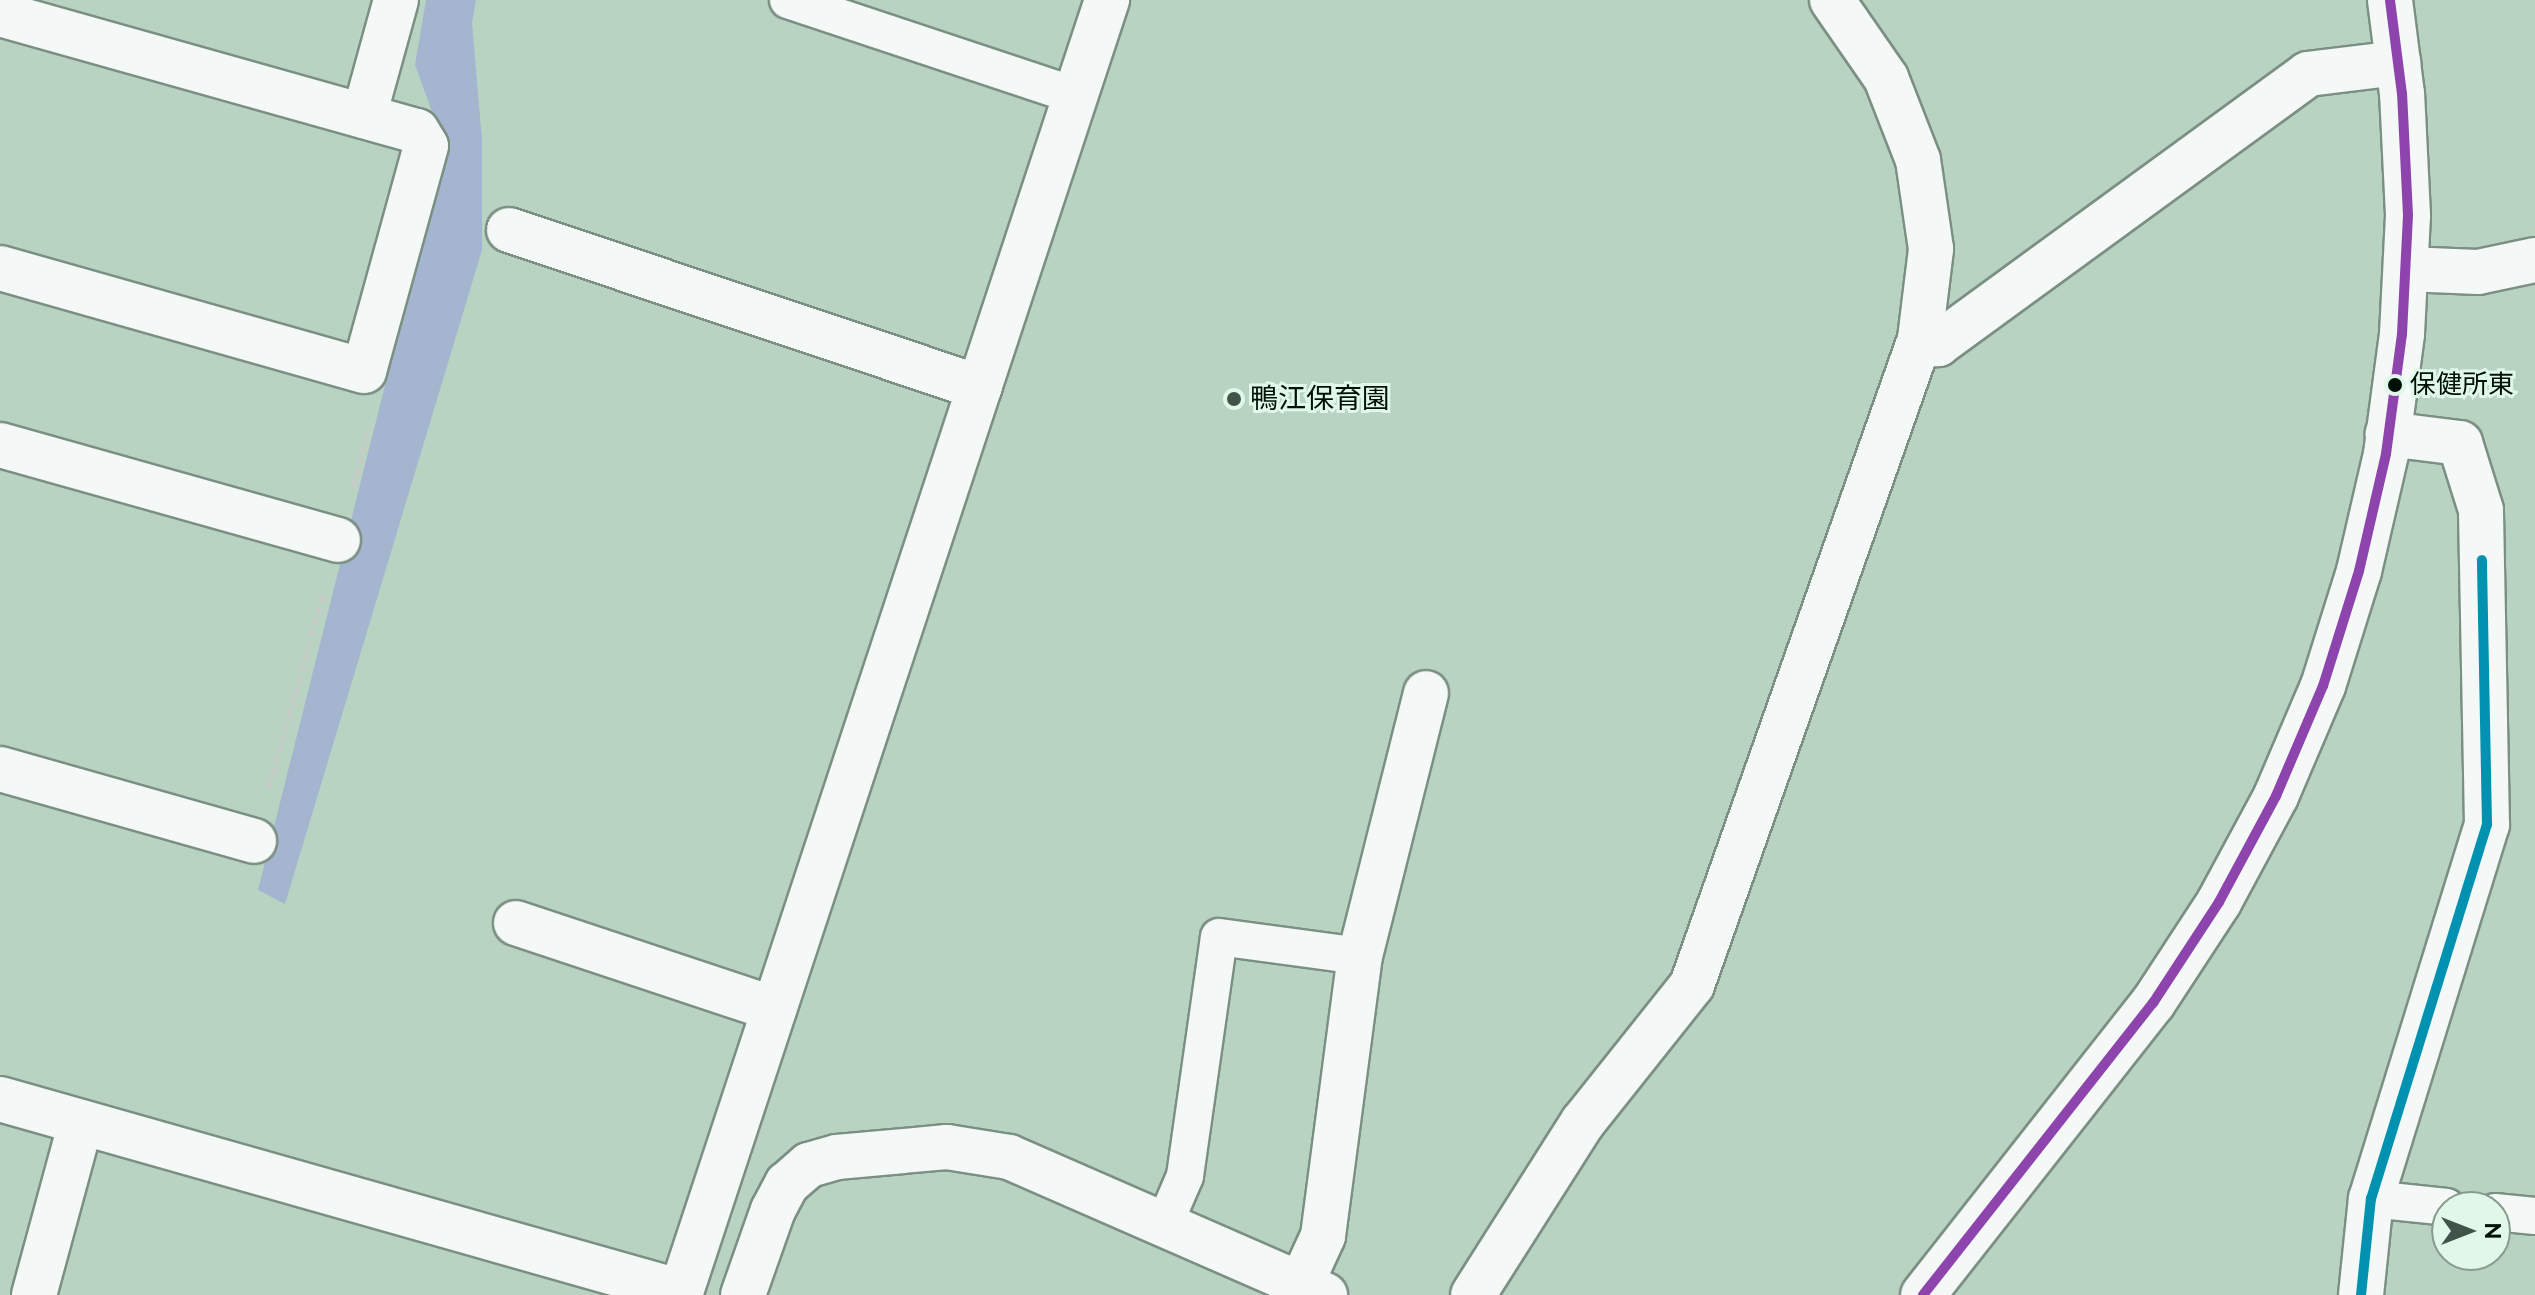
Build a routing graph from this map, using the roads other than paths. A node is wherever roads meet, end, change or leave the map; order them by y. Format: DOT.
graph roads {
  1 [pos="396,0"];
  2 [pos="788,0"];
  3 [pos="1107,0"];
  4 [pos="1832,0"];
  5 [pos="2390,0"];
  6 [pos="0,14"];
  7 [pos="2398,63"];
  8 [pos="1076,96"];
  9 [pos="364,116"];
  10 [pos="509,230"];
  11 [pos="2535,260"];
  12 [pos="0,268"];
  13 [pos="2406,269"];
  14 [pos="1920,339"];
  15 [pos="979,387"];
  16 [pos="2388,434"];
  17 [pos="0,445"];
  18 [pos="338,540"];
  19 [pos="1426,693"];
  20 [pos="0,769"];
  21 [pos="254,841"];
  22 [pos="516,923"];
  23 [pos="1360,956"];
  24 [pos="774,1009"];
  25 [pos="0,1099"];
  26 [pos="81,1122"];
  27 [pos="2371,1199"];
  28 [pos="2431,1205"];
  29 [pos="2511,1214"];
  30 [pos="2535,1216"];
  31 [pos="1164,1225"];
  32 [pos="1313,1290"];
  33 [pos="1935,1291"];
  34 [pos="680,1294"];
  35 [pos="34,1295"];
  36 [pos="743,1295"];
  37 [pos="1473,1295"];
  38 [pos="2361,1295"];
  1 -- 9 [label="street"];
  2 -- 8 [label="lane"];
  3 -- 8 [label="street"];
  4 -- 14 [label="street"];
  5 -- 7 [label="street"];
  6 -- 9 [label="street"];
  7 -- 13 [label="street"];
  7 -- 14 [label="street"];
  8 -- 15 [label="street"];
  9 -- 12 [label="street"];
  10 -- 15 [label="street"];
  11 -- 13 [label="street"];
  13 -- 16 [label="street"];
  14 -- 37 [label="street"];
  15 -- 24 [label="street"];
  16 -- 27 [label="street"];
  16 -- 33 [label="street"];
  17 -- 18 [label="street"];
  19 -- 23 [label="street"];
  20 -- 21 [label="street"];
  22 -- 24 [label="street"];
  23 -- 31 [label="lane"];
  23 -- 32 [label="street"];
  24 -- 34 [label="street"];
  25 -- 26 [label="street"];
  26 -- 34 [label="street"];
  26 -- 35 [label="street"];
  27 -- 28 [label="lane"];
  27 -- 38 [label="street"];
  29 -- 30 [label="lane"];
  31 -- 32 [label="street"];
  31 -- 36 [label="street"];
}
